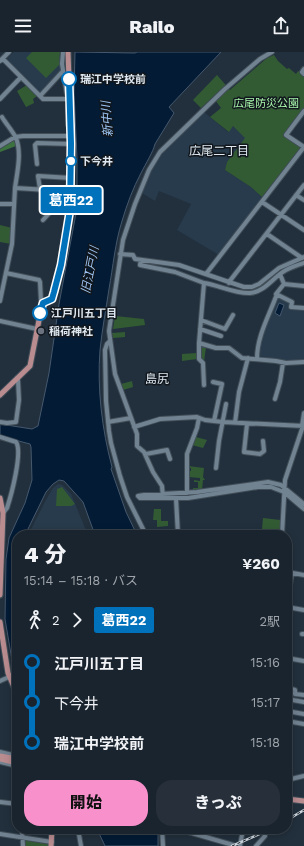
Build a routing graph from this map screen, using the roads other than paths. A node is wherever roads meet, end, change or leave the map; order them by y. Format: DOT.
graph roads {
  1 [pos="9,52"];
  2 [pos="63,52"];
  3 [pos="68,52"];
  4 [pos="272,52"];
  5 [pos="1,60"];
  6 [pos="304,69"];
  7 [pos="64,71"];
  8 [pos="304,74"];
  9 [pos="21,77"];
  10 [pos="40,96"];
  11 [pos="0,99"];
  12 [pos="69,99"];
  13 [pos="304,111"];
  14 [pos="2,117"];
  15 [pos="70,136"];
  16 [pos="15,137"];
  17 [pos="71,144"];
  18 [pos="0,146"];
  19 [pos="304,147"];
  20 [pos="37,164"];
  21 [pos="71,178"];
  22 [pos="304,185"];
  23 [pos="15,188"];
  24 [pos="40,189"];
  25 [pos="296,195"];
  26 [pos="304,200"];
  27 [pos="262,202"];
  28 [pos="0,204"];
  29 [pos="14,204"];
  30 [pos="281,215"];
  31 [pos="43,220"];
  32 [pos="304,230"];
  33 [pos="267,234"];
  34 [pos="120,254"];
  35 [pos="303,257"];
  36 [pos="141,260"];
  37 [pos="304,263"];
  38 [pos="6,273"];
  39 [pos="206,274"];
  40 [pos="280,274"];
  41 [pos="229,282"];
  42 [pos="204,283"];
  43 [pos="284,284"];
  44 [pos="304,286"];
  45 [pos="226,288"];
  46 [pos="277,294"];
  47 [pos="0,301"];
  48 [pos="43,303"];
  49 [pos="304,308"];
  50 [pos="233,315"];
  51 [pos="201,320"];
  52 [pos="0,322"];
  53 [pos="200,329"];
  54 [pos="37,330"];
  55 [pos="221,336"];
  56 [pos="110,341"];
  57 [pos="199,343"];
  58 [pos="248,358"];
  59 [pos="257,359"];
  60 [pos="283,362"];
  61 [pos="304,362"];
  62 [pos="17,378"];
  63 [pos="213,382"];
  64 [pos="204,385"];
  65 [pos="0,387"];
  66 [pos="6,389"];
  67 [pos="0,395"];
  68 [pos="276,399"];
  69 [pos="226,404"];
  70 [pos="304,413"];
  71 [pos="131,418"];
  72 [pos="199,418"];
  73 [pos="214,421"];
  74 [pos="0,422"];
  75 [pos="108,422"];
  76 [pos="223,422"];
  77 [pos="235,423"];
  78 [pos="247,424"];
  79 [pos="303,426"];
  80 [pos="134,427"];
  81 [pos="0,437"];
  82 [pos="263,441"];
  83 [pos="146,454"];
  84 [pos="170,459"];
  85 [pos="216,468"];
  86 [pos="284,489"];
  87 [pos="187,493"];
  88 [pos="163,496"];
  89 [pos="176,496"];
  90 [pos="0,498"];
  91 [pos="304,504"];
  92 [pos="304,509"];
  93 [pos="3,513"];
  94 [pos="2,527"];
  95 [pos="144,530"];
  96 [pos="178,530"];
  97 [pos="282,530"];
  98 [pos="1,539"];
  99 [pos="292,573"];
  100 [pos="304,575"];
  101 [pos="0,595"];
  102 [pos="292,608"];
  103 [pos="304,610"];
  104 [pos="0,622"];
  105 [pos="292,659"];
  106 [pos="304,661"];
  107 [pos="9,677"];
  108 [pos="0,681"];
  109 [pos="12,683"];
  110 [pos="292,689"];
  111 [pos="304,695"];
  112 [pos="292,700"];
  113 [pos="304,702"];
  114 [pos="292,712"];
  115 [pos="304,714"];
  116 [pos="292,721"];
  117 [pos="304,724"];
  118 [pos="0,752"];
  119 [pos="12,755"];
  120 [pos="0,756"];
  121 [pos="12,758"];
  122 [pos="0,759"];
  123 [pos="0,762"];
  124 [pos="12,764"];
  125 [pos="12,764"];
  126 [pos="304,776"];
  127 [pos="292,779"];
  128 [pos="292,800"];
  129 [pos="304,801"];
  130 [pos="0,802"];
  131 [pos="12,803"];
  132 [pos="0,834"];
  133 [pos="23,834"];
  134 [pos="79,834"];
  135 [pos="162,834"];
  136 [pos="194,834"];
  137 [pos="242,834"];
  138 [pos="264,834"];
  139 [pos="23,838"];
  140 [pos="52,844"];
  141 [pos="23,846"];
  142 [pos="81,846"];
  143 [pos="162,846"];
  144 [pos="234,846"];
  145 [pos="240,846"];
  146 [pos="256,846"];
  1 -- 5 [label="street"];
  2 -- 7 [label="street"];
  3 -- 12 [label="main road"];
  4 -- 34 [label="street"];
  5 -- 9 [label="street"];
  6 -- 8 [label="street"];
  7 -- 10 [label="street"];
  7 -- 12 [label="street"];
  9 -- 10 [label="street"];
  9 -- 11 [label="street"];
  10 -- 12 [label="street"];
  12 -- 15 [label="main road"];
  13 -- 19 [label="street"];
  14 -- 16 [label="street"];
  15 -- 16 [label="street"];
  15 -- 17 [label="main road"];
  16 -- 18 [label="street"];
  16 -- 23 [label="street"];
  17 -- 20 [label="street"];
  17 -- 21 [label="main road"];
  19 -- 27 [label="street"];
  21 -- 24 [label="street"];
  21 -- 48 [label="main road"];
  22 -- 25 [label="street"];
  23 -- 24 [label="street"];
  23 -- 29 [label="street"];
  24 -- 31 [label="street"];
  25 -- 26 [label="street"];
  25 -- 30 [label="street"];
  27 -- 30 [label="street"];
  27 -- 39 [label="street"];
  28 -- 29 [label="street"];
  29 -- 38 [label="street"];
  30 -- 32 [label="street"];
  30 -- 33 [label="street"];
  33 -- 35 [label="street"];
  33 -- 41 [label="street"];
  34 -- 36 [label="street"];
  34 -- 56 [label="street"];
  35 -- 41 [label="street"];
  36 -- 39 [label="street"];
  36 -- 42 [label="street"];
  37 -- 40 [label="street"];
  38 -- 47 [label="street"];
  38 -- 48 [label="street"];
  39 -- 41 [label="street"];
  40 -- 43 [label="street"];
  40 -- 45 [label="street"];
  41 -- 45 [label="street"];
  42 -- 45 [label="street"];
  42 -- 51 [label="street"];
  43 -- 44 [label="street"];
  43 -- 46 [label="street"];
  46 -- 49 [label="street"];
  46 -- 59 [label="street"];
  48 -- 54 [label="main road"];
  50 -- 51 [label="street"];
  51 -- 53 [label="street"];
  52 -- 54 [label="street"];
  53 -- 55 [label="street"];
  53 -- 57 [label="street"];
  54 -- 62 [label="main road"];
  56 -- 71 [label="street"];
  56 -- 75 [label="street"];
  57 -- 58 [label="street"];
  57 -- 64 [label="street"];
  58 -- 59 [label="street"];
  58 -- 77 [label="street"];
  59 -- 60 [label="street"];
  60 -- 61 [label="street"];
  60 -- 68 [label="street"];
  62 -- 66 [label="main road"];
  62 -- 74 [label="street"];
  63 -- 73 [label="street"];
  65 -- 66 [label="street"];
  66 -- 67 [label="main road"];
  69 -- 76 [label="street"];
  70 -- 79 [label="street"];
  71 -- 75 [label="street"];
  71 -- 80 [label="street"];
  72 -- 73 [label="street"];
  72 -- 80 [label="street"];
  72 -- 87 [label="street"];
  73 -- 76 [label="street"];
  75 -- 95 [label="street"];
  76 -- 77 [label="street"];
  76 -- 85 [label="street"];
  77 -- 78 [label="street"];
  78 -- 79 [label="street"];
  78 -- 82 [label="street"];
  79 -- 86 [label="street"];
  80 -- 83 [label="street"];
  81 -- 93 [label="street"];
  83 -- 84 [label="street"];
  83 -- 88 [label="street"];
  86 -- 87 [label="street"];
  86 -- 89 [label="street"];
  86 -- 91 [label="street"];
  86 -- 92 [label="street"];
  86 -- 97 [label="street"];
  87 -- 89 [label="street"];
  88 -- 88 [label="street"];
  88 -- 89 [label="street"];
  89 -- 96 [label="street"];
  90 -- 93 [label="main road"];
  93 -- 94 [label="main road"];
  94 -- 98 [label="main road"];
  98 -- 101 [label="main road"];
  99 -- 100 [label="street"];
  102 -- 103 [label="street"];
  104 -- 107 [label="main road"];
  105 -- 106 [label="street"];
  107 -- 108 [label="street"];
  107 -- 109 [label="main road"];
  110 -- 111 [label="street"];
  112 -- 113 [label="street"];
  114 -- 115 [label="street"];
  116 -- 117 [label="street"];
  118 -- 119 [label="street"];
  120 -- 121 [label="main road"];
  122 -- 124 [label="main road"];
  123 -- 125 [label="street"];
  126 -- 127 [label="street"];
  128 -- 129 [label="main road"];
  130 -- 131 [label="street"];
  132 -- 139 [label="street"];
  133 -- 139 [label="street"];
  134 -- 142 [label="street"];
  135 -- 143 [label="street"];
  136 -- 144 [label="street"];
  137 -- 145 [label="street"];
  138 -- 146 [label="street"];
  139 -- 140 [label="street"];
  139 -- 141 [label="street"];
}
